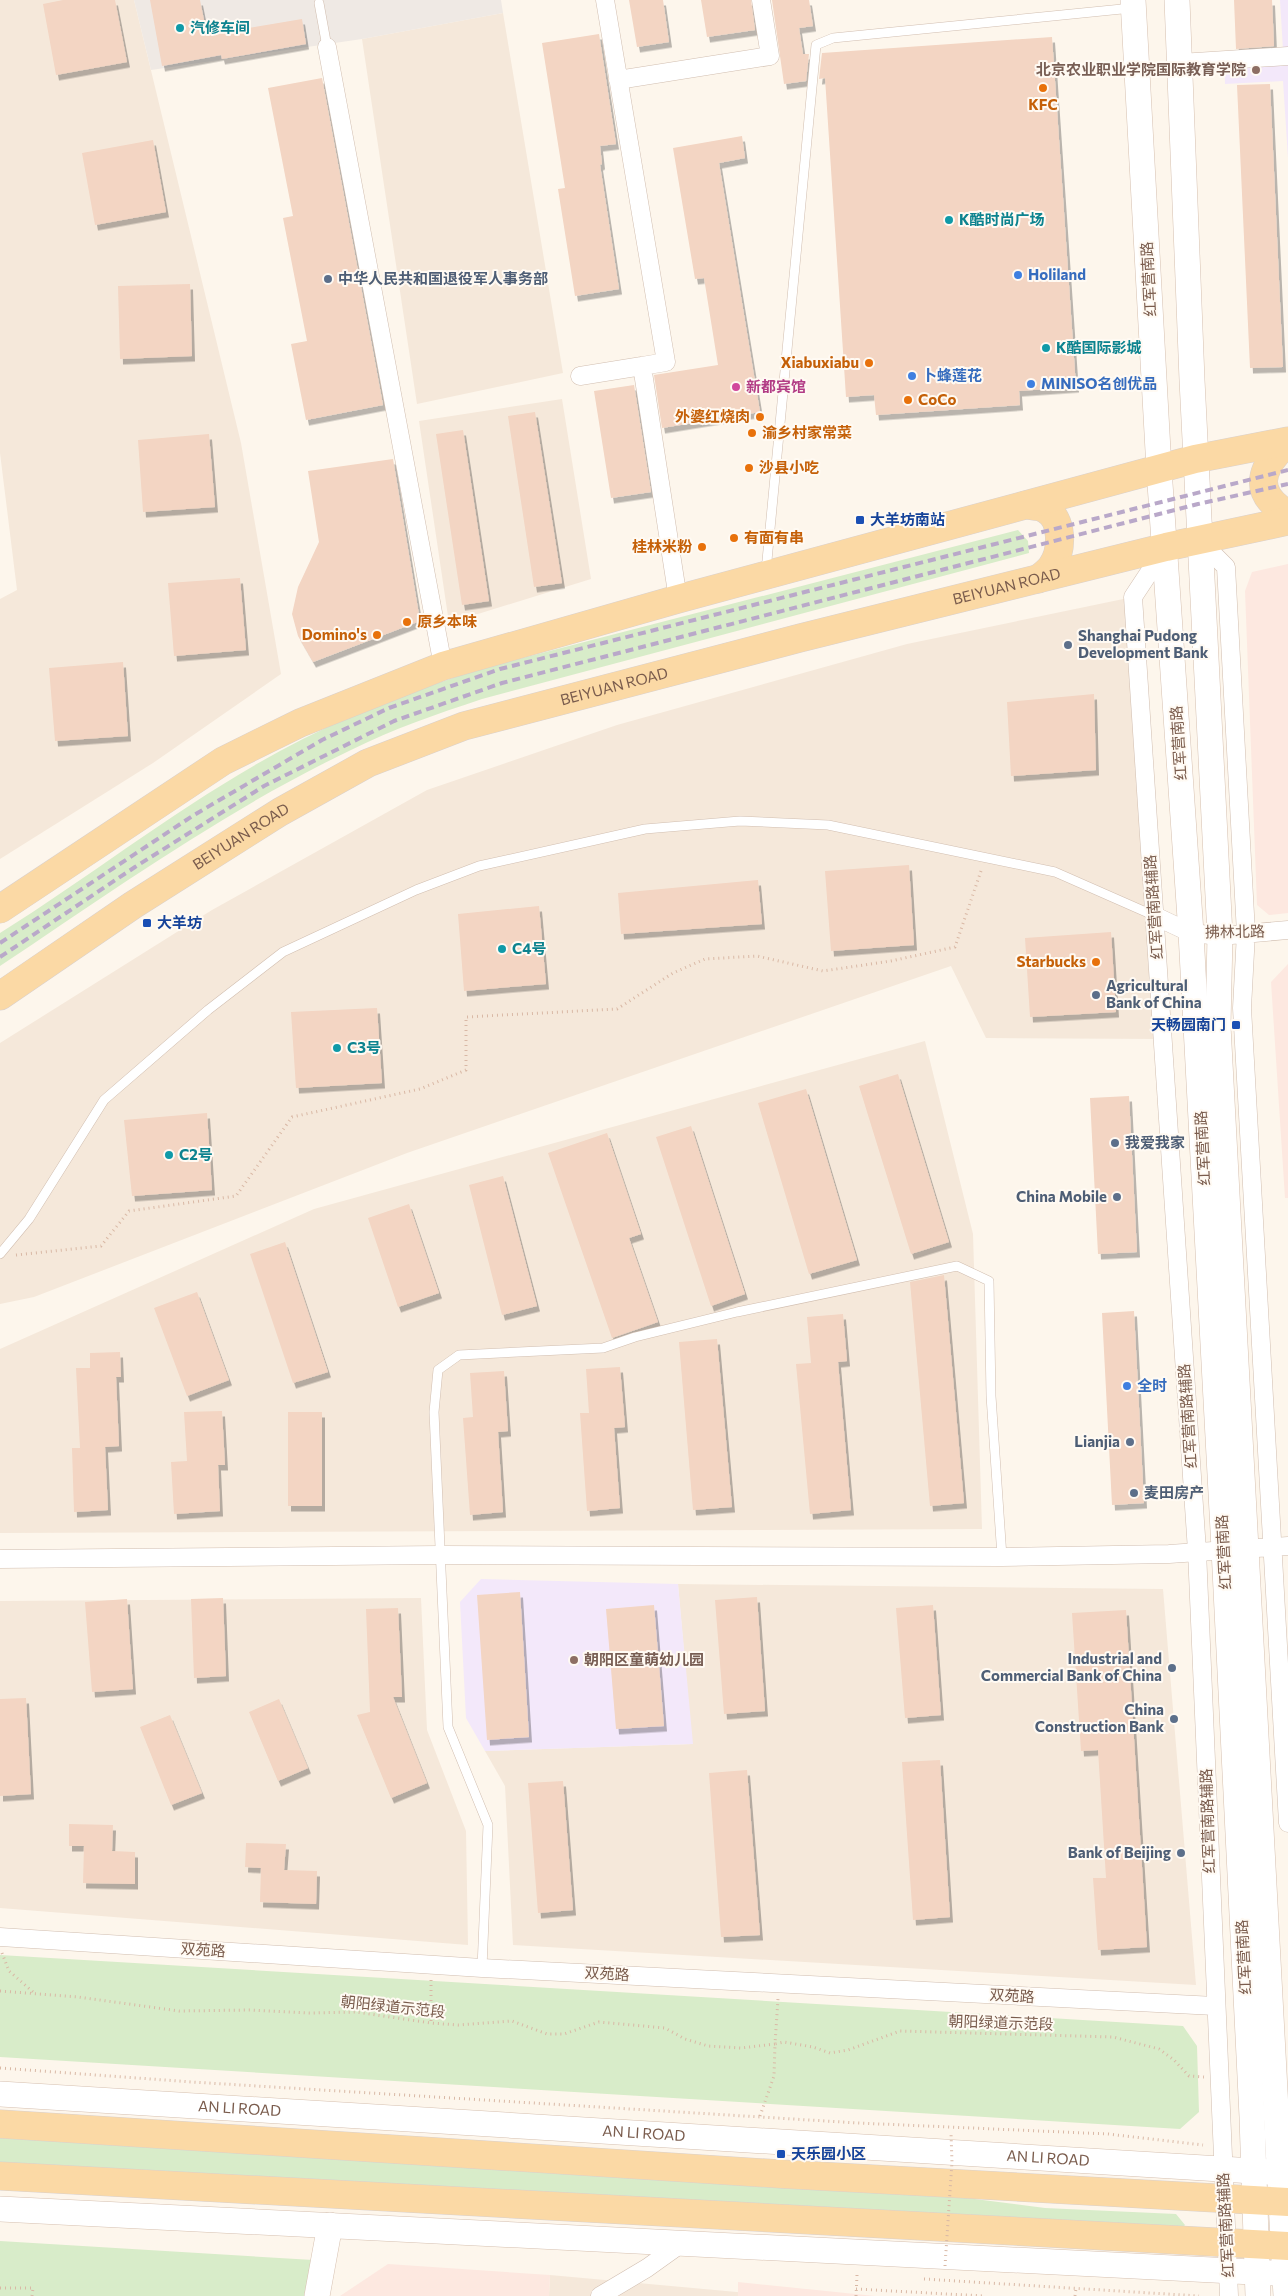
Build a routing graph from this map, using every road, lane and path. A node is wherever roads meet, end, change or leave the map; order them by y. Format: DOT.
graph roads {
  1 [pos="605,0"];
  2 [pos="761,0"];
  3 [pos="1177,0"];
  4 [pos="319,4"];
  5 [pos="1134,4"];
  6 [pos="327,47"];
  7 [pos="1288,56"];
  8 [pos="1180,63"];
  9 [pos="618,80"];
  10 [pos="642,366"];
  11 [pos="580,376"];
  12 [pos="1192,380"];
  13 [pos="1154,385"];
  14 [pos="1288,442"];
  15 [pos="1195,459"];
  16 [pos="1159,469"];
  17 [pos="1026,505"];
  18 [pos="1288,514"];
  19 [pos="1288,522"];
  20 [pos="1199,540"];
  21 [pos="1166,547"];
  22 [pos="766,576"];
  23 [pos="1038,579"];
  24 [pos="678,599"];
  25 [pos="1203,624"];
  26 [pos="1171,626"];
  27 [pos="443,666"];
  28 [pos="985,858"];
  29 [pos="0,909"];
  30 [pos="1155,916"];
  31 [pos="1288,930"];
  32 [pos="1191,933"];
  33 [pos="1246,934"];
  34 [pos="1220,936"];
  35 [pos="0,996"];
  36 [pos="5,1255"];
  37 [pos="1280,1546"];
  38 [pos="1235,1549"];
  39 [pos="1197,1550"];
  40 [pos="440,1555"];
  41 [pos="1002,1557"];
  42 [pos="0,1559"];
  43 [pos="1288,1823"];
  44 [pos="0,1937"];
  45 [pos="0,1948"];
  46 [pos="430,1964"];
  47 [pos="482,1968"];
  48 [pos="779,1983"];
  49 [pos="0,1991"];
  50 [pos="33,1992"];
  51 [pos="1215,2006"];
  52 [pos="431,2023"];
  53 [pos="775,2044"];
  54 [pos="0,2068"];
  55 [pos="1219,2079"];
  56 [pos="0,2094"];
  57 [pos="760,2116"];
  58 [pos="0,2124"];
  59 [pos="951,2133"];
  60 [pos="1108,2134"];
  61 [pos="1108,2140"];
  62 [pos="1223,2159"];
  63 [pos="1254,2172"];
  64 [pos="1284,2173"];
  65 [pos="0,2176"];
  66 [pos="1225,2198"];
  67 [pos="1255,2200"];
  68 [pos="1285,2201"];
  69 [pos="0,2208"];
  70 [pos="330,2225"];
  71 [pos="1227,2242"];
  72 [pos="682,2243"];
  73 [pos="1256,2244"];
  74 [pos="1286,2245"];
  75 [pos="945,2266"];
  76 [pos="1228,2270"];
  77 [pos="858,2275"];
  78 [pos="1286,2281"];
  79 [pos="1258,2284"];
  80 [pos="0,2288"];
  81 [pos="856,2288"];
  82 [pos="1076,2288"];
  83 [pos="32,2296"];
  84 [pos="317,2296"];
  85 [pos="600,2296"];
  86 [pos="856,2296"];
  87 [pos="984,2296"];
  88 [pos="1075,2296"];
  89 [pos="1230,2296"];
  1 -- 9 [label="street"];
  2 -- 9 [label="street"];
  3 -- 8 [label="main road, 红军营南路"];
  4 -- 6 [label="lane"];
  5 -- 13 [label="main road, 红军营南路"];
  5 -- 22 [label="lane"];
  6 -- 27 [label="street"];
  7 -- 8 [label="street"];
  8 -- 12 [label="main road, 红军营南路"];
  9 -- 10 [label="street"];
  10 -- 11 [label="street"];
  10 -- 24 [label="street"];
  12 -- 13 [label="main road"];
  12 -- 15 [label="main road, 红军营南路"];
  13 -- 16 [label="main road, 红军营南路"];
  14 -- 15 [label="main road"];
  14 -- 18 [label="main road"];
  15 -- 16 [label="main road"];
  15 -- 20 [label="main road, 红军营南路"];
  16 -- 17 [label="main road"];
  16 -- 21 [label="main road, 红军营南路"];
  17 -- 22 [label="main road"];
  17 -- 23 [label="main road"];
  19 -- 20 [label="main road, BEIYUAN ROAD"];
  20 -- 21 [label="main road, BEIYUAN ROAD"];
  20 -- 25 [label="main road, 红军营南路"];
  20 -- 33 [label="street"];
  21 -- 23 [label="main road, BEIYUAN ROAD"];
  21 -- 26 [label="main road, 红军营南路"];
  21 -- 30 [label="street, 红军营南路辅路"];
  22 -- 24 [label="main road"];
  23 -- 35 [label="main road, BEIYUAN ROAD"];
  24 -- 27 [label="main road"];
  25 -- 26 [label="main road"];
  25 -- 34 [label="main road, 红军营南路"];
  26 -- 32 [label="main road, 红军营南路"];
  27 -- 29 [label="main road"];
  28 -- 30 [label="lane"];
  28 -- 36 [label="lane"];
  28 -- 36 [label="path"];
  30 -- 32 [label="street, 拂林北路"];
  30 -- 39 [label="street, 红军营南路辅路"];
  31 -- 33 [label="street, 拂林北路"];
  32 -- 34 [label="street, 拂林北路"];
  32 -- 38 [label="main road, 红军营南路"];
  33 -- 34 [label="street, 拂林北路"];
  33 -- 37 [label="street"];
  34 -- 38 [label="main road, 红军营南路"];
  37 -- 38 [label="street"];
  37 -- 43 [label="street"];
  38 -- 39 [label="street"];
  38 -- 63 [label="main road, 红军营南路"];
  38 -- 64 [label="main road, 红军营南路"];
  39 -- 41 [label="street"];
  39 -- 51 [label="street, 红军营南路辅路"];
  40 -- 41 [label="street"];
  40 -- 41 [label="lane"];
  40 -- 42 [label="street"];
  40 -- 47 [label="lane"];
  44 -- 46 [label="street, 双苑路"];
  45 -- 50 [label="path"];
  46 -- 47 [label="street, 双苑路"];
  46 -- 52 [label="path"];
  47 -- 48 [label="street, 双苑路"];
  48 -- 51 [label="street, 双苑路"];
  48 -- 53 [label="path"];
  49 -- 50 [label="path, 朝阳绿道示范段"];
  50 -- 52 [label="path, 朝阳绿道示范段"];
  51 -- 55 [label="street, 红军营南路辅路"];
  52 -- 53 [label="path, 朝阳绿道示范段"];
  53 -- 55 [label="path, 朝阳绿道示范段"];
  53 -- 57 [label="path"];
  54 -- 57 [label="path"];
  55 -- 62 [label="street, 红军营南路辅路"];
  56 -- 62 [label="main road, AN LI ROAD"];
  57 -- 60 [label="path"];
  58 -- 66 [label="main road, AN LI ROAD"];
  59 -- 75 [label="path, bridge"];
  60 -- 61 [label="path"];
  60 -- 62 [label="path"];
  62 -- 63 [label="main road, AN LI ROAD"];
  62 -- 66 [label="street, 红军营南路辅路"];
  63 -- 64 [label="main road, AN LI ROAD"];
  63 -- 67 [label="main road, 红军营南路"];
  64 -- 68 [label="main road, 红军营南路"];
  65 -- 71 [label="main road"];
  66 -- 67 [label="main road, AN LI ROAD"];
  66 -- 71 [label="street, 红军营南路辅路"];
  67 -- 68 [label="main road, AN LI ROAD"];
  67 -- 73 [label="main road, 红军营南路"];
  68 -- 74 [label="main road, 红军营南路"];
  69 -- 70 [label="main road"];
  70 -- 72 [label="main road"];
  70 -- 84 [label="main road"];
  71 -- 73 [label="main road"];
  71 -- 76 [label="street, 红军营南路辅路"];
  72 -- 76 [label="main road"];
  72 -- 85 [label="street"];
  73 -- 74 [label="main road"];
  73 -- 79 [label="main road, 红军营南路"];
  74 -- 78 [label="main road, 红军营南路"];
  76 -- 79 [label="main road"];
  76 -- 89 [label="street, 红军营南路辅路"];
  77 -- 81 [label="path"];
  78 -- 79 [label="main road"];
  80 -- 83 [label="path"];
  81 -- 86 [label="path"];
  81 -- 87 [label="path"];
  82 -- 88 [label="path"];
}
